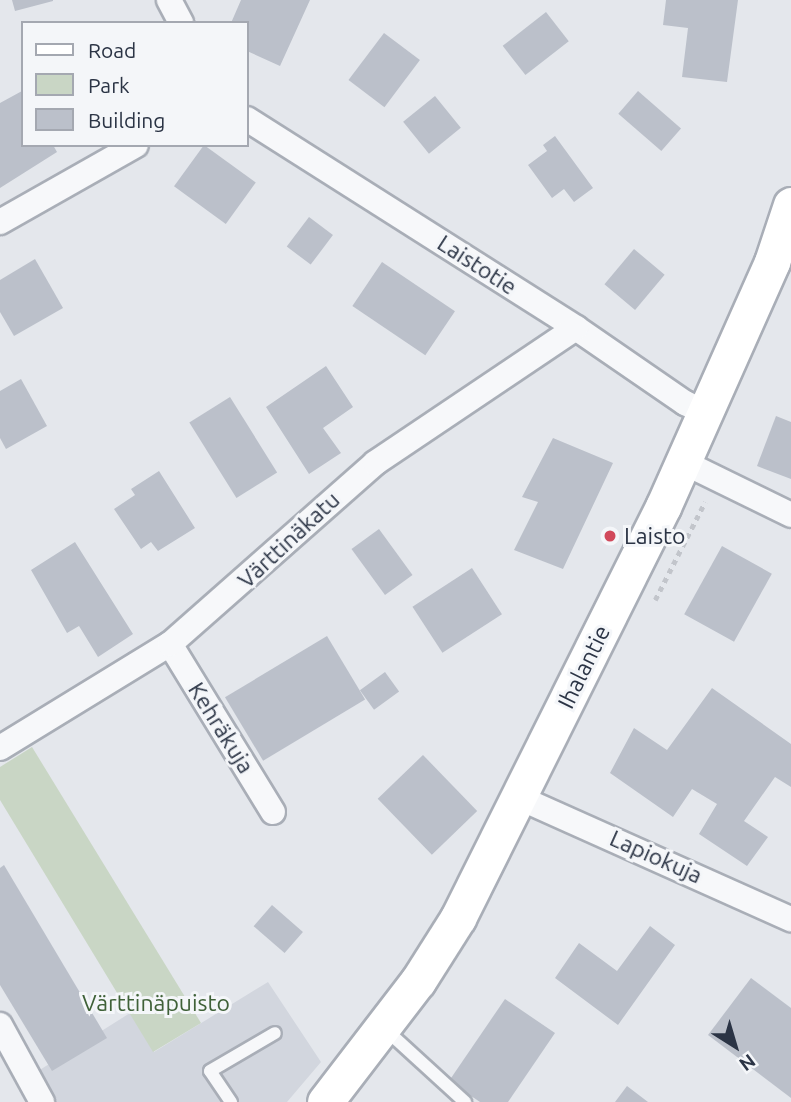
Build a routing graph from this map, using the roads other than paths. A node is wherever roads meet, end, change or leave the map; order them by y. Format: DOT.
graph roads {
  1 [pos="169,0"];
  2 [pos="180,21"];
  3 [pos="248,119"];
  4 [pos="132,147"];
  5 [pos="791,205"];
  6 [pos="0,222"];
  7 [pos="576,328"];
  8 [pos="706,414"];
  9 [pos="683,462"];
  10 [pos="791,515"];
  11 [pos="170,644"];
  12 [pos="0,748"];
  13 [pos="520,798"];
  14 [pos="272,812"];
  15 [pos="791,919"];
  16 [pos="0,1025"];
  17 [pos="384,1028"];
  18 [pos="275,1033"];
  19 [pos="42,1102"];
  20 [pos="231,1102"];
  21 [pos="326,1102"];
  22 [pos="465,1102"];
  1 -- 2 [label="street"];
  3 -- 7 [label="street, Laistotie"];
  4 -- 6 [label="street"];
  5 -- 8 [label="street, Ihalantie"];
  7 -- 8 [label="street, Laistotie"];
  7 -- 11 [label="street, Värttinäkatu"];
  8 -- 9 [label="street, Ihalantie"];
  9 -- 10 [label="street"];
  9 -- 13 [label="street, Ihalantie"];
  11 -- 12 [label="street, Värttinäkatu"];
  11 -- 14 [label="street, Kehräkuja"];
  13 -- 15 [label="street, Lapiokuja"];
  13 -- 17 [label="street, Ihalantie"];
  16 -- 19 [label="street"];
  17 -- 21 [label="street, Ihalantie"];
  17 -- 22 [label="lane"];
  18 -- 20 [label="lane"];
}
